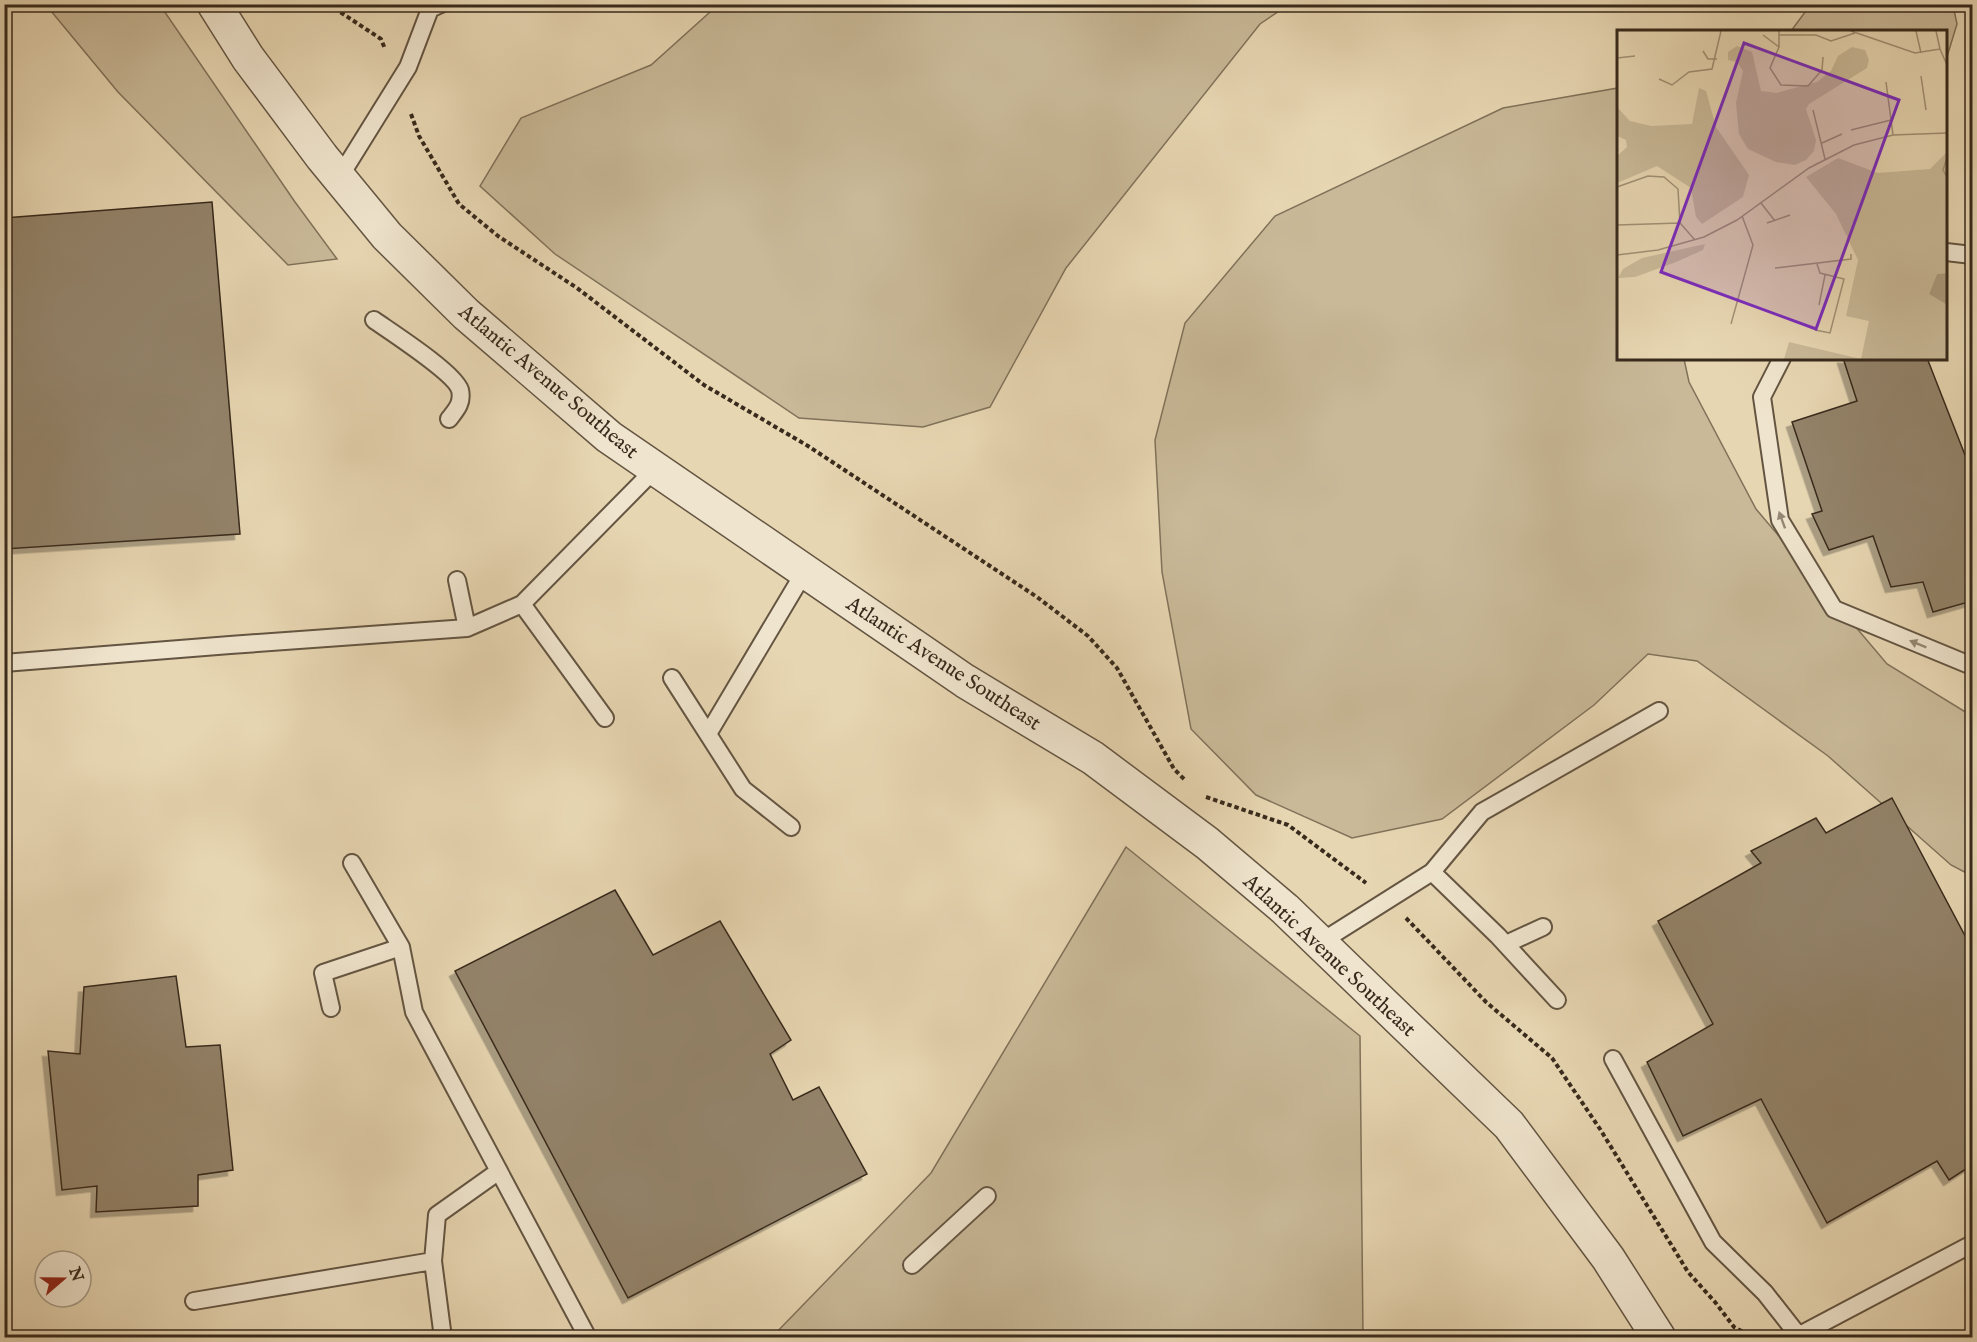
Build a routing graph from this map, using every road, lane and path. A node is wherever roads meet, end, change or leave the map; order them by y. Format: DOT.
graph roads {
  1 [pos="214,4"];
  2 [pos="328,4"];
  3 [pos="433,6"];
  4 [pos="399,83"];
  5 [pos="339,178"];
  6 [pos="1947,252"];
  7 [pos="1972,255"];
  8 [pos="374,320"];
  9 [pos="1781,360"];
  10 [pos="449,419"];
  11 [pos="655,469"];
  12 [pos="805,572"];
  13 [pos="457,580"];
  14 [pos="522,604"];
  15 [pos="467,628"];
  16 [pos="4,663"];
  17 [pos="1972,666"];
  18 [pos="672,678"];
  19 [pos="1659,711"];
  20 [pos="604,718"];
  21 [pos="708,734"];
  22 [pos="1190,786"];
  23 [pos="1198,794"];
  24 [pos="791,827"];
  25 [pos="352,863"];
  26 [pos="1432,872"];
  27 [pos="1386,900"];
  28 [pos="1543,927"];
  29 [pos="1320,942"];
  30 [pos="1506,944"];
  31 [pos="401,947"];
  32 [pos="1557,1000"];
  33 [pos="331,1008"];
  34 [pos="1613,1059"];
  35 [pos="499,1172"];
  36 [pos="987,1196"];
  37 [pos="1972,1244"];
  38 [pos="433,1261"];
  39 [pos="912,1265"];
  40 [pos="194,1301"];
  41 [pos="1796,1336"];
  42 [pos="443,1338"];
  43 [pos="588,1338"];
  44 [pos="1659,1338"];
  45 [pos="1755,1338"];
  1 -- 5 [label="street, Atlantic Avenue Southeast"];
  2 -- 4 [label="path"];
  3 -- 4 [label="lane"];
  4 -- 5 [label="lane"];
  4 -- 22 [label="path"];
  5 -- 11 [label="street, Atlantic Avenue Southeast"];
  6 -- 7 [label="lane"];
  8 -- 10 [label="lane"];
  17 -- 9 [label="lane, one-way"];
  11 -- 12 [label="street, Atlantic Avenue Southeast"];
  11 -- 14 [label="lane"];
  12 -- 21 [label="lane"];
  12 -- 29 [label="street, Atlantic Avenue Southeast"];
  13 -- 15 [label="lane"];
  14 -- 15 [label="lane"];
  14 -- 20 [label="lane"];
  15 -- 16 [label="lane"];
  18 -- 21 [label="lane"];
  19 -- 26 [label="lane"];
  21 -- 24 [label="lane"];
  23 -- 27 [label="path"];
  25 -- 31 [label="lane"];
  26 -- 27 [label="lane"];
  26 -- 30 [label="lane"];
  27 -- 29 [label="lane"];
  27 -- 45 [label="path"];
  28 -- 30 [label="lane"];
  29 -- 44 [label="street, Atlantic Avenue Southeast"];
  30 -- 32 [label="lane"];
  31 -- 33 [label="lane"];
  31 -- 35 [label="lane"];
  34 -- 41 [label="lane"];
  35 -- 38 [label="lane"];
  35 -- 43 [label="lane"];
  36 -- 39 [label="lane"];
  37 -- 41 [label="lane"];
  38 -- 40 [label="lane"];
  38 -- 42 [label="lane"];
}
